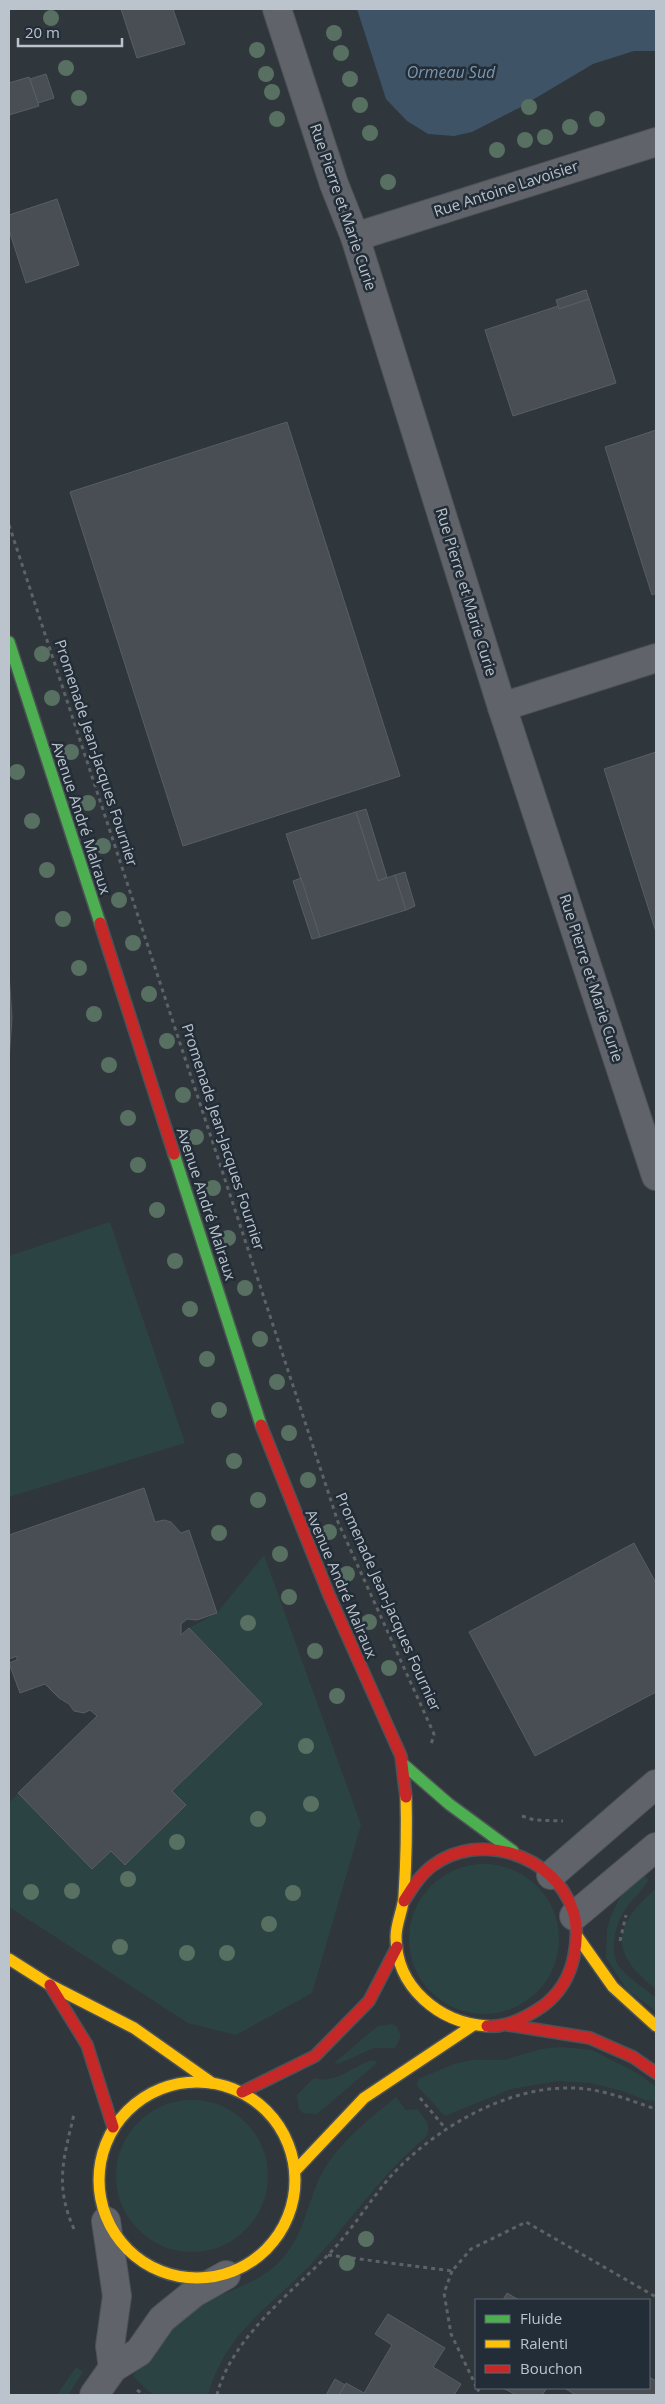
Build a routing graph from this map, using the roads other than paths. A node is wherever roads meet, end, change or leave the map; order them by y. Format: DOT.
graph roads {
  1 [pos="277,9"];
  2 [pos="656,142"];
  3 [pos="355,237"];
  4 [pos="9,642"];
  5 [pos="656,658"];
  6 [pos="502,707"];
  7 [pos="656,1176"];
  8 [pos="403,1764"];
  9 [pos="656,1784"];
  10 [pos="656,1848"];
  11 [pos="514,1852"];
  12 [pos="551,1875"];
  13 [pos="404,1901"];
  14 [pos="576,1926"];
  15 [pos="396,1947"];
  16 [pos="9,1959"];
  17 [pos="50,1985"];
  18 [pos="507,2025"];
  19 [pos="472,2026"];
  20 [pos="656,2026"];
  21 [pos="656,2073"];
  22 [pos="212,2082"];
  23 [pos="242,2092"];
  24 [pos="113,2127"];
  25 [pos="295,2171"];
  26 [pos="106,2221"];
  27 [pos="226,2274"];
  28 [pos="113,2368"];
  29 [pos="94,2395"];
  1 -- 3 [label="street, Rue Pierre et Marie Curie"];
  2 -- 3 [label="street, Rue Antoine Lavoisier"];
  3 -- 6 [label="street, Rue Pierre et Marie Curie"];
  4 -- 8 [label="street, Avenue André Malraux"];
  5 -- 6 [label="street"];
  6 -- 7 [label="street, Rue Pierre et Marie Curie"];
  8 -- 11 [label="street"];
  8 -- 13 [label="street"];
  9 -- 12 [label="street"];
  10 -- 14 [label="street"];
  11 -- 12 [label="street"];
  11 -- 13 [label="street"];
  12 -- 14 [label="street"];
  13 -- 15 [label="street"];
  14 -- 18 [label="street"];
  14 -- 20 [label="street"];
  15 -- 19 [label="street"];
  15 -- 23 [label="street"];
  16 -- 17 [label="street"];
  17 -- 22 [label="street"];
  17 -- 24 [label="street"];
  18 -- 19 [label="street"];
  18 -- 21 [label="street"];
  19 -- 25 [label="street"];
  22 -- 23 [label="street"];
  22 -- 24 [label="street"];
  23 -- 25 [label="street"];
  24 -- 26 [label="street"];
  25 -- 27 [label="street"];
  26 -- 27 [label="street"];
  26 -- 28 [label="street"];
  27 -- 28 [label="street"];
  28 -- 29 [label="street"];
}
